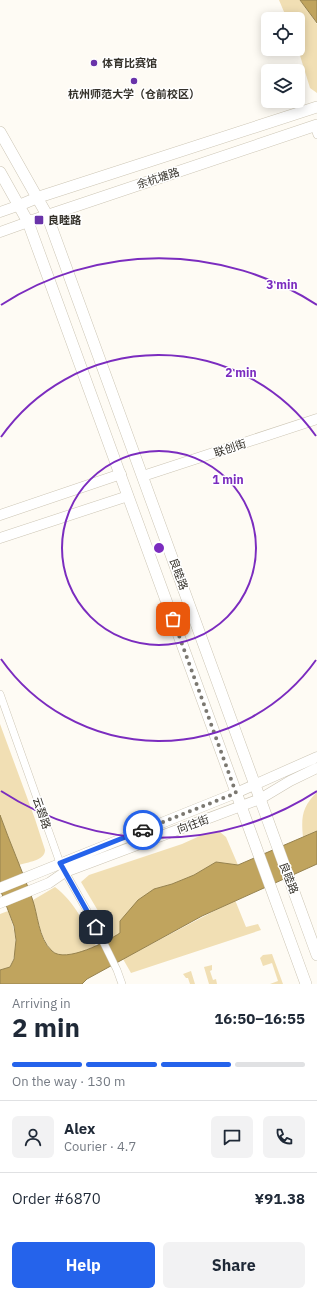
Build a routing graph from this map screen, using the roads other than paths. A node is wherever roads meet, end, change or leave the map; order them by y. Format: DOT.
graph roads {
  1 [pos="317,107"];
  2 [pos="316,129"];
  3 [pos="0,132"];
  4 [pos="0,172"];
  5 [pos="39,197"];
  6 [pos="20,205"];
  7 [pos="0,212"];
  8 [pos="47,215"];
  9 [pos="28,222"];
  10 [pos="0,232"];
  11 [pos="317,420"];
  12 [pos="120,474"];
  13 [pos="143,476"];
  14 [pos="128,496"];
  15 [pos="0,515"];
  16 [pos="0,538"];
  17 [pos="0,694"];
  18 [pos="317,757"];
  19 [pos="317,768"];
  20 [pos="254,785"];
  21 [pos="236,793"];
  22 [pos="260,799"];
  23 [pos="241,805"];
  24 [pos="62,868"];
  25 [pos="0,888"];
  26 [pos="0,903"];
  27 [pos="317,955"];
  28 [pos="122,984"];
  29 [pos="306,984"];
  1 -- 5 [label="main road, 余杭塘路"];
  2 -- 8 [label="main road, 余杭塘路"];
  3 -- 5 [label="main road, 良睦路"];
  4 -- 6 [label="main road, 良睦路"];
  5 -- 6 [label="main road, 余杭塘路"];
  5 -- 8 [label="main road, 良睦路"];
  6 -- 7 [label="street, 余杭塘路"];
  6 -- 9 [label="main road, 良睦路"];
  8 -- 9 [label="main road, 余杭塘路"];
  8 -- 13 [label="main road, 良睦路"];
  9 -- 10 [label="street, 余杭塘路"];
  9 -- 12 [label="main road, 良睦路"];
  11 -- 13 [label="street, 联创街"];
  12 -- 14 [label="main road, 良睦路"];
  12 -- 15 [label="street"];
  13 -- 20 [label="main road, 良睦路"];
  14 -- 16 [label="street"];
  14 -- 21 [label="main road, 良睦路"];
  17 -- 24 [label="street, 云碧路"];
  18 -- 20 [label="street, 向往街"];
  19 -- 22 [label="street, 向往街"];
  20 -- 21 [label="street, 向往街"];
  20 -- 22 [label="main road, 良睦路"];
  21 -- 23 [label="main road, 良睦路"];
  21 -- 24 [label="street, 向往街"];
  22 -- 23 [label="street, 向往街"];
  22 -- 27 [label="main road, 良睦路"];
  23 -- 24 [label="street, 向往街"];
  23 -- 29 [label="main road, 良睦路"];
  24 -- 25 [label="street, 向往街"];
  24 -- 26 [label="street, 向往街"];
  24 -- 28 [label="street, 云碧路"];
}
